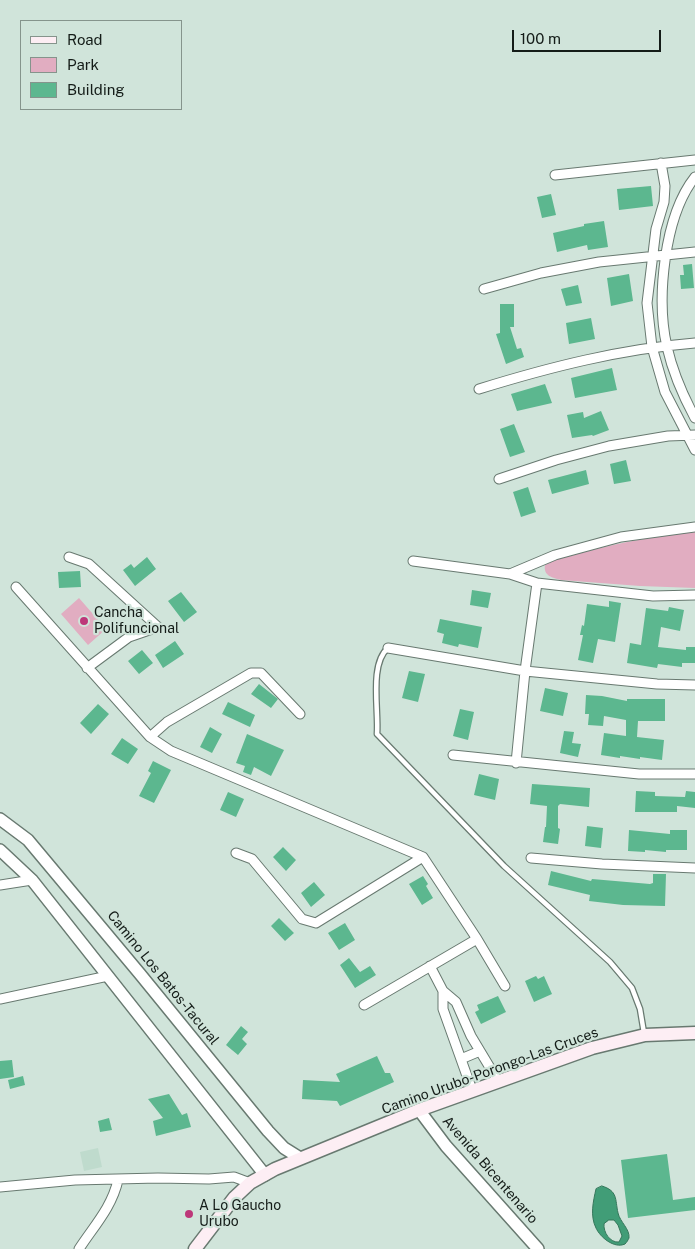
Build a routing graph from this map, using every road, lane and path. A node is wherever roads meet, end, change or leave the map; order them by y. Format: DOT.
graph roads {
  1 [pos="695,160"];
  2 [pos="660,163"];
  3 [pos="554,175"];
  4 [pos="695,178"];
  5 [pos="695,252"];
  6 [pos="666,254"];
  7 [pos="652,256"];
  8 [pos="484,289"];
  9 [pos="695,343"];
  10 [pos="667,346"];
  11 [pos="652,347"];
  12 [pos="479,389"];
  13 [pos="695,418"];
  14 [pos="691,435"];
  15 [pos="695,450"];
  16 [pos="499,478"];
  17 [pos="695,527"];
  18 [pos="68,557"];
  19 [pos="413,561"];
  20 [pos="510,574"];
  21 [pos="537,582"];
  22 [pos="16,587"];
  23 [pos="695,595"];
  24 [pos="388,648"];
  25 [pos="87,668"];
  26 [pos="525,671"];
  27 [pos="695,685"];
  28 [pos="300,714"];
  29 [pos="150,737"];
  30 [pos="453,755"];
  31 [pos="516,763"];
  32 [pos="695,774"];
  33 [pos="0,819"];
  34 [pos="0,850"];
  35 [pos="236,853"];
  36 [pos="423,857"];
  37 [pos="531,858"];
  38 [pos="695,868"];
  39 [pos="32,880"];
  40 [pos="0,885"];
  41 [pos="477,939"];
  42 [pos="430,966"];
  43 [pos="108,976"];
  44 [pos="505,986"];
  45 [pos="443,990"];
  46 [pos="0,999"];
  47 [pos="364,1005"];
  48 [pos="695,1033"];
  49 [pos="645,1035"];
  50 [pos="480,1051"];
  51 [pos="461,1059"];
  52 [pos="498,1081"];
  53 [pos="472,1090"];
  54 [pos="419,1110"];
  55 [pos="300,1158"];
  56 [pos="264,1175"];
  57 [pos="118,1180"];
  58 [pos="250,1183"];
  59 [pos="0,1187"];
  60 [pos="79,1249"];
  61 [pos="195,1249"];
  62 [pos="538,1249"];
  1 -- 2 [label="street"];
  2 -- 3 [label="street"];
  2 -- 7 [label="street"];
  4 -- 6 [label="street"];
  5 -- 6 [label="street"];
  6 -- 7 [label="street"];
  6 -- 10 [label="street"];
  7 -- 8 [label="street"];
  7 -- 11 [label="street"];
  9 -- 10 [label="street"];
  10 -- 11 [label="street"];
  10 -- 13 [label="street"];
  11 -- 12 [label="street"];
  11 -- 14 [label="street"];
  14 -- 15 [label="street"];
  14 -- 16 [label="street"];
  17 -- 20 [label="street"];
  18 -- 25 [label="street"];
  19 -- 20 [label="street"];
  20 -- 21 [label="street"];
  21 -- 23 [label="street"];
  21 -- 26 [label="street"];
  22 -- 25 [label="street"];
  24 -- 26 [label="street"];
  24 -- 49 [label="lane"];
  25 -- 29 [label="street"];
  26 -- 27 [label="street"];
  26 -- 31 [label="street"];
  28 -- 29 [label="street"];
  29 -- 36 [label="street"];
  30 -- 31 [label="street"];
  31 -- 32 [label="street"];
  33 -- 55 [label="street, Camino Los Batos-Tacural"];
  34 -- 39 [label="street"];
  35 -- 36 [label="street"];
  36 -- 41 [label="street"];
  37 -- 38 [label="street"];
  39 -- 40 [label="street"];
  39 -- 43 [label="street"];
  41 -- 42 [label="street"];
  41 -- 44 [label="street"];
  42 -- 45 [label="street"];
  42 -- 47 [label="street"];
  43 -- 46 [label="street"];
  43 -- 56 [label="street"];
  45 -- 50 [label="street"];
  45 -- 51 [label="street"];
  48 -- 49 [label="main road, Camino Urubo-Porongo-Las Cruces"];
  49 -- 52 [label="main road, Camino Urubo-Porongo-Las Cruces"];
  50 -- 51 [label="street"];
  50 -- 52 [label="street"];
  51 -- 53 [label="street"];
  52 -- 53 [label="main road, Camino Urubo-Porongo-Las Cruces"];
  53 -- 54 [label="main road, Camino Urubo-Porongo-Las Cruces"];
  54 -- 55 [label="main road, Camino Urubo-Porongo-Las Cruces"];
  54 -- 62 [label="street, Avenida Bicentenario"];
  55 -- 56 [label="main road, Camino Urubo-Porongo-Las Cruces"];
  56 -- 58 [label="main road, Camino Urubo-Porongo-Las Cruces"];
  57 -- 58 [label="street"];
  57 -- 59 [label="street"];
  57 -- 60 [label="street"];
  58 -- 61 [label="main road, Camino Urubo-Porongo-Las Cruces"];
}
